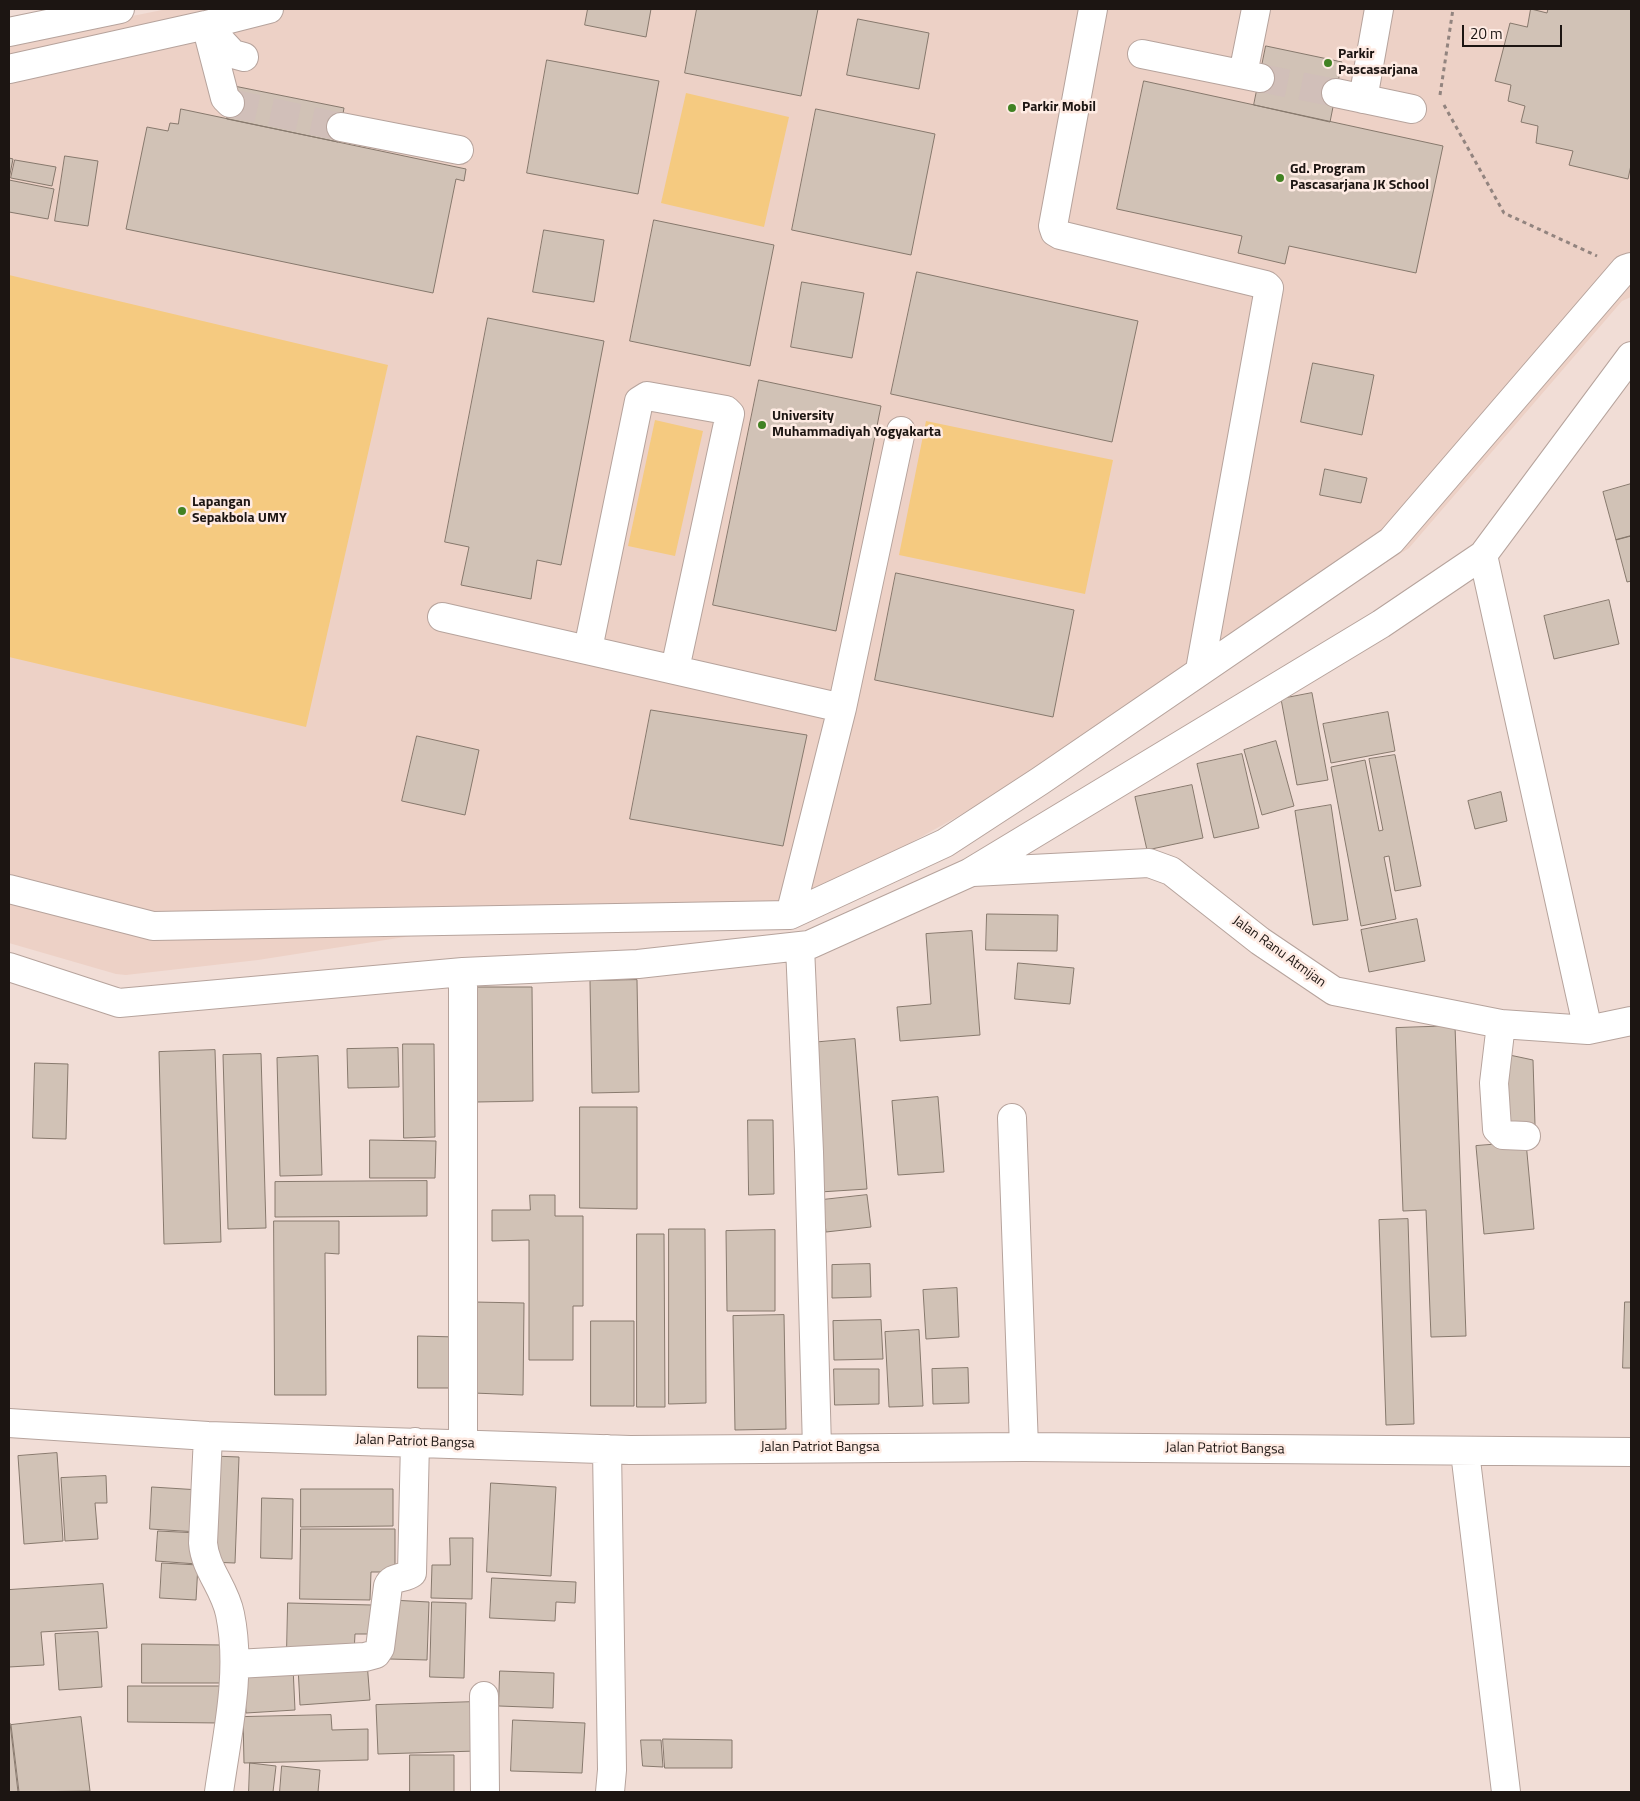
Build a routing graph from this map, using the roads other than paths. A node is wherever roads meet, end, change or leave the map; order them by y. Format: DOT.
graph roads {
  1 [pos="120,9"];
  2 [pos="269,9"];
  3 [pos="1093,9"];
  4 [pos="1256,9"];
  5 [pos="1380,9"];
  6 [pos="206,25"];
  7 [pos="9,32"];
  8 [pos="1142,54"];
  9 [pos="244,57"];
  10 [pos="9,69"];
  11 [pos="1336,93"];
  12 [pos="1364,99"];
  13 [pos="230,103"];
  14 [pos="1412,108"];
  15 [pos="341,127"];
  16 [pos="459,150"];
  17 [pos="1628,268"];
  18 [pos="1631,356"];
  19 [pos="901,431"];
  20 [pos="1483,555"];
  21 [pos="442,617"];
  22 [pos="588,649"];
  23 [pos="675,669"];
  24 [pos="1200,670"];
  25 [pos="842,708"];
  26 [pos="969,873"];
  27 [pos="9,889"];
  28 [pos="790,915"];
  29 [pos="800,947"];
  30 [pos="9,967"];
  31 [pos="463,972"];
  32 [pos="1631,1021"];
  33 [pos="1501,1024"];
  34 [pos="1588,1030"];
  35 [pos="1631,1035"];
  36 [pos="1012,1118"];
  37 [pos="1526,1136"];
  38 [pos="9,1423"];
  39 [pos="208,1436"];
  40 [pos="415,1442"];
  41 [pos="463,1443"];
  42 [pos="1024,1447"];
  43 [pos="817,1448"];
  44 [pos="607,1449"];
  45 [pos="1465,1452"];
  46 [pos="1631,1452"];
  47 [pos="236,1664"];
  48 [pos="484,1696"];
  49 [pos="219,1792"];
  50 [pos="485,1792"];
  51 [pos="610,1792"];
  52 [pos="1506,1792"];
  1 -- 7 [label="street"];
  2 -- 6 [label="street"];
  3 -- 24 [label="street"];
  4 -- 8 [label="street"];
  5 -- 12 [label="street"];
  6 -- 9 [label="street"];
  6 -- 10 [label="street"];
  6 -- 13 [label="street"];
  11 -- 12 [label="street"];
  12 -- 14 [label="street"];
  15 -- 16 [label="street"];
  17 -- 24 [label="street"];
  18 -- 20 [label="street"];
  19 -- 25 [label="street"];
  20 -- 26 [label="street"];
  20 -- 34 [label="street"];
  21 -- 22 [label="street"];
  22 -- 23 [label="street"];
  22 -- 23 [label="street"];
  23 -- 25 [label="street"];
  24 -- 28 [label="street"];
  25 -- 28 [label="street"];
  26 -- 29 [label="street"];
  26 -- 33 [label="street, Jalan Ranu Atmijan"];
  27 -- 28 [label="street"];
  29 -- 31 [label="street"];
  29 -- 43 [label="street"];
  30 -- 31 [label="street"];
  31 -- 41 [label="street"];
  32 -- 34 [label="street, Jalan Ranu Atmijan"];
  33 -- 34 [label="street, Jalan Ranu Atmijan"];
  33 -- 37 [label="street"];
  34 -- 35 [label="street"];
  36 -- 42 [label="street"];
  38 -- 39 [label="street, Jalan Patriot Bangsa"];
  39 -- 40 [label="street, Jalan Patriot Bangsa"];
  39 -- 47 [label="street"];
  40 -- 41 [label="street, Jalan Patriot Bangsa"];
  40 -- 47 [label="street"];
  41 -- 44 [label="street, Jalan Patriot Bangsa"];
  42 -- 43 [label="street, Jalan Patriot Bangsa"];
  42 -- 45 [label="street, Jalan Patriot Bangsa"];
  43 -- 44 [label="street, Jalan Patriot Bangsa"];
  44 -- 51 [label="street"];
  45 -- 46 [label="street, Jalan Patriot Bangsa"];
  45 -- 52 [label="street"];
  47 -- 49 [label="street"];
  48 -- 50 [label="street"];
}
